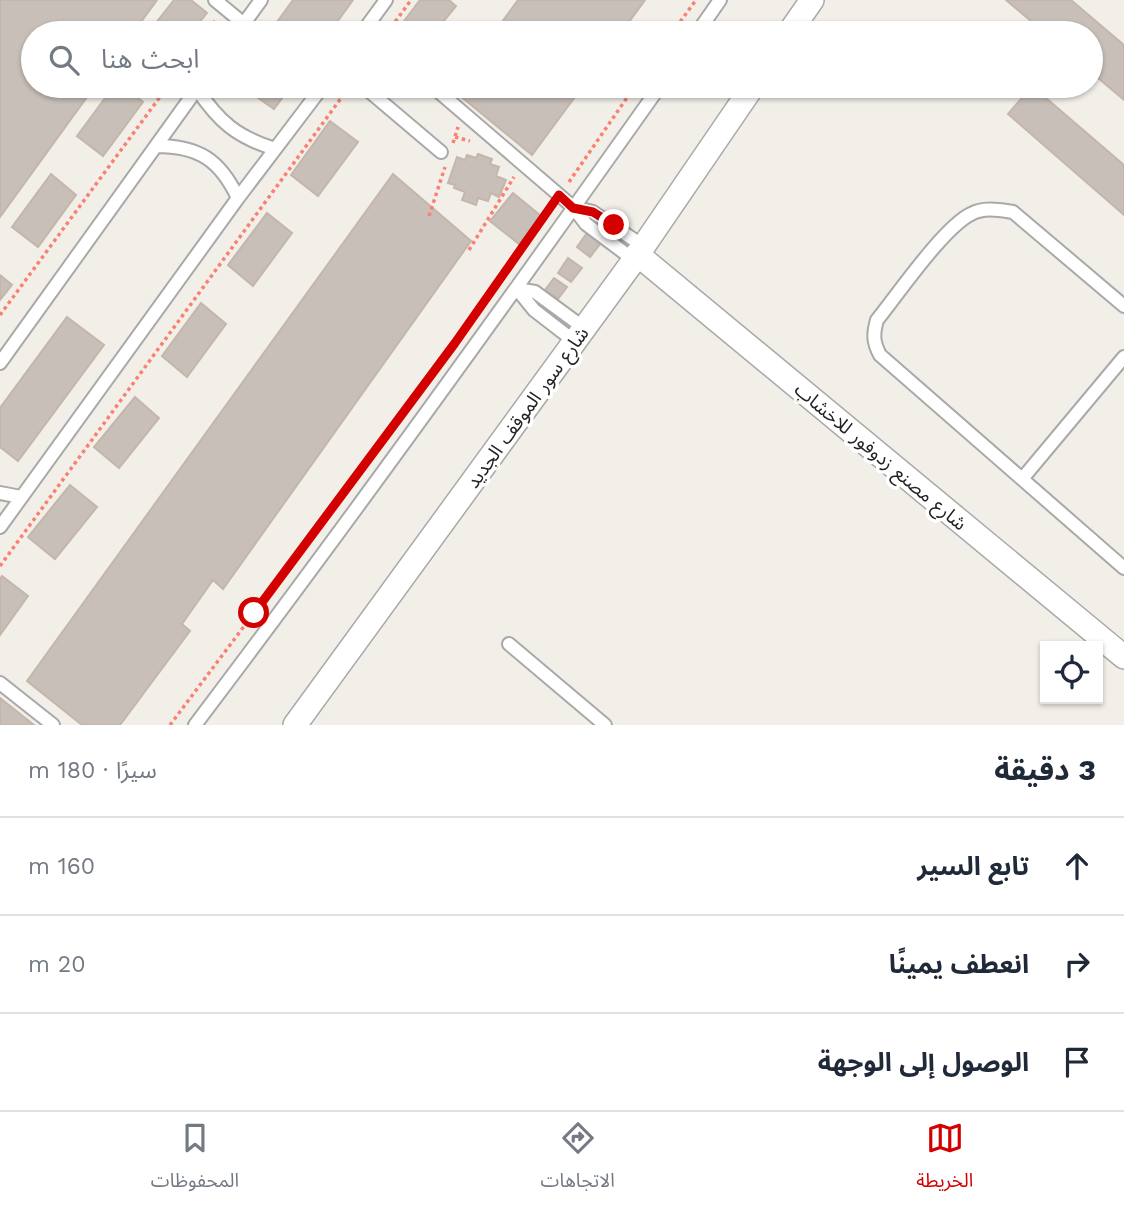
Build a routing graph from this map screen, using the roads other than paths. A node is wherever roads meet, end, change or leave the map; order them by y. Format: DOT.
graph roads {
  1 [pos="215,0"];
  2 [pos="261,0"];
  3 [pos="386,0"];
  4 [pos="720,0"];
  5 [pos="812,0"];
  6 [pos="233,21"];
  7 [pos="246,21"];
  8 [pos="373,21"];
  9 [pos="705,21"];
  10 [pos="797,21"];
  11 [pos="190,98"];
  12 [pos="204,98"];
  13 [pos="314,98"];
  14 [pos="377,98"];
  15 [pos="446,98"];
  16 [pos="651,98"];
  17 [pos="745,98"];
  18 [pos="156,146"];
  19 [pos="275,149"];
  20 [pos="440,152"];
  21 [pos="238,198"];
  22 [pos="573,208"];
  23 [pos="638,254"];
  24 [pos="517,289"];
  25 [pos="1124,306"];
  26 [pos="579,335"];
  27 [pos="1124,358"];
  28 [pos="0,363"];
  29 [pos="1022,479"];
  30 [pos="0,493"];
  31 [pos="22,497"];
  32 [pos="0,527"];
  33 [pos="1124,568"];
  34 [pos="509,644"];
  35 [pos="1124,657"];
  36 [pos="0,683"];
  37 [pos="53,725"];
  38 [pos="195,725"];
  39 [pos="296,725"];
  40 [pos="605,725"];
  1 -- 6 [label="lane"];
  2 -- 7 [label="lane"];
  3 -- 8 [label="lane"];
  4 -- 9 [label="lane"];
  5 -- 10 [label="street"];
  11 -- 18 [label="lane"];
  12 -- 19 [label="lane"];
  13 -- 19 [label="lane"];
  14 -- 20 [label="lane"];
  15 -- 22 [label="lane"];
  16 -- 22 [label="lane"];
  17 -- 23 [label="street, شارع سور الموقف الجديد"];
  18 -- 21 [label="lane"];
  18 -- 28 [label="lane"];
  19 -- 21 [label="lane"];
  21 -- 31 [label="lane"];
  22 -- 23 [label="lane"];
  22 -- 24 [label="lane"];
  23 -- 26 [label="street, شارع سور الموقف الجديد"];
  23 -- 35 [label="street, شارع مصنع زدوفور للاخشاب"];
  24 -- 26 [label="lane"];
  24 -- 38 [label="lane"];
  25 -- 29 [label="lane"];
  26 -- 39 [label="street, شارع سور الموقف الجديد"];
  27 -- 29 [label="lane"];
  29 -- 33 [label="lane"];
  30 -- 31 [label="lane"];
  31 -- 32 [label="lane"];
  34 -- 40 [label="lane"];
  36 -- 37 [label="lane"];
}
